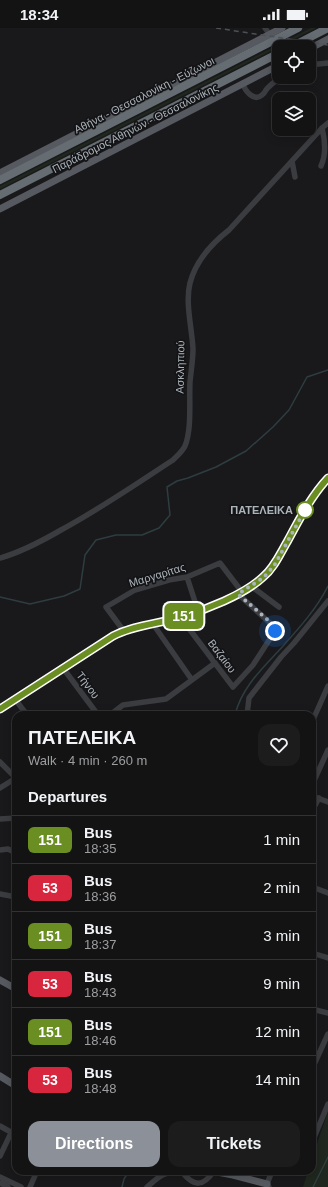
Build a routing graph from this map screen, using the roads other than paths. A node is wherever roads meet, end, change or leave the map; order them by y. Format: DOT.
graph roads {
  1 [pos="265,28"];
  2 [pos="282,28"];
  3 [pos="298,28"];
  4 [pos="328,28"];
  5 [pos="272,32"];
  6 [pos="328,39"];
  7 [pos="305,40"];
  8 [pos="316,45"];
  9 [pos="272,57"];
  10 [pos="328,63"];
  11 [pos="316,64"];
  12 [pos="272,69"];
  13 [pos="243,84"];
  14 [pos="272,84"];
  15 [pos="328,123"];
  16 [pos="322,128"];
  17 [pos="292,161"];
  18 [pos="321,166"];
  19 [pos="0,173"];
  20 [pos="295,177"];
  21 [pos="0,180"];
  22 [pos="0,195"];
  23 [pos="0,209"];
  24 [pos="328,478"];
  25 [pos="0,558"];
  26 [pos="187,577"];
  27 [pos="251,586"];
  28 [pos="240,593"];
  29 [pos="328,601"];
  30 [pos="279,607"];
  31 [pos="198,611"];
  32 [pos="181,618"];
  33 [pos="153,624"];
  34 [pos="123,630"];
  35 [pos="214,664"];
  36 [pos="62,668"];
  37 [pos="192,680"];
  38 [pos="328,686"];
  39 [pos="15,699"];
  40 [pos="0,709"];
  41 [pos="24,711"];
  42 [pos="95,711"];
  43 [pos="115,711"];
  44 [pos="247,711"];
  45 [pos="316,713"];
  46 [pos="328,750"];
  47 [pos="0,762"];
  48 [pos="12,774"];
  49 [pos="316,776"];
  50 [pos="12,780"];
  51 [pos="0,788"];
  52 [pos="316,797"];
  53 [pos="319,798"];
  54 [pos="328,802"];
  55 [pos="316,804"];
  56 [pos="12,818"];
  57 [pos="0,819"];
  58 [pos="0,850"];
  59 [pos="12,851"];
  60 [pos="316,888"];
  61 [pos="328,893"];
  62 [pos="0,894"];
  63 [pos="12,896"];
  64 [pos="316,954"];
  65 [pos="328,958"];
  66 [pos="0,980"];
  67 [pos="12,986"];
  68 [pos="316,1010"];
  69 [pos="328,1013"];
  70 [pos="327,1038"];
  71 [pos="316,1057"];
  72 [pos="0,1076"];
  73 [pos="12,1084"];
  74 [pos="328,1104"];
  75 [pos="0,1126"];
  76 [pos="12,1133"];
  77 [pos="316,1133"];
  78 [pos="12,1137"];
  79 [pos="0,1156"];
  80 [pos="35,1175"];
  81 [pos="161,1175"];
  82 [pos="185,1175"];
  83 [pos="210,1175"];
  84 [pos="236,1175"];
  85 [pos="271,1175"];
  86 [pos="0,1177"];
  87 [pos="0,1184"];
  88 [pos="268,1186"];
  89 [pos="8,1187"];
  90 [pos="21,1187"];
  91 [pos="30,1187"];
  92 [pos="147,1187"];
  1 -- 5 [label="street"];
  2 -- 5 [label="main road"];
  3 -- 21 [label="highway, Αθήνα - Θεσσαλονίκη - Εύζωνοι"];
  4 -- 7 [label="highway"];
  5 -- 19 [label="main road"];
  6 -- 8 [label="main road"];
  9 -- 22 [label="highway"];
  10 -- 11 [label="street"];
  12 -- 13 [label="main road, Παράδρομος Αθηνών - Θεσσαλονίκης"];
  13 -- 14 [label="street"];
  13 -- 23 [label="main road, Παράδρομος Αθηνών - Θεσσαλονίκης"];
  15 -- 16 [label="street, Ασκληπιού"];
  16 -- 17 [label="street, Ασκληπιού"];
  16 -- 18 [label="street"];
  17 -- 20 [label="street"];
  17 -- 25 [label="street, Ασκληπιού"];
  24 -- 27 [label="street"];
  26 -- 28 [label="street, Μαργαρίτας"];
  26 -- 31 [label="street"];
  26 -- 34 [label="street, Μαργαρίτας"];
  27 -- 28 [label="street"];
  27 -- 30 [label="street"];
  28 -- 31 [label="street"];
  28 -- 35 [label="street, Βαζαίου"];
  29 -- 44 [label="street"];
  31 -- 32 [label="street"];
  32 -- 33 [label="street"];
  32 -- 35 [label="street, Βαζαίου"];
  33 -- 34 [label="street"];
  33 -- 37 [label="street"];
  34 -- 36 [label="street"];
  35 -- 37 [label="street"];
  36 -- 39 [label="street"];
  36 -- 42 [label="street, Τήνου"];
  37 -- 43 [label="street"];
  38 -- 45 [label="street"];
  39 -- 40 [label="street"];
  39 -- 41 [label="street"];
  46 -- 49 [label="street"];
  47 -- 48 [label="street"];
  50 -- 51 [label="street"];
  52 -- 53 [label="street"];
  53 -- 54 [label="street"];
  53 -- 55 [label="street"];
  56 -- 57 [label="street"];
  58 -- 59 [label="street"];
  60 -- 61 [label="street"];
  62 -- 63 [label="street"];
  64 -- 65 [label="street"];
  66 -- 67 [label="main road"];
  68 -- 69 [label="street"];
  70 -- 71 [label="street"];
  72 -- 73 [label="main road"];
  74 -- 77 [label="street"];
  75 -- 76 [label="street"];
  78 -- 79 [label="street"];
  80 -- 91 [label="street"];
  81 -- 92 [label="street"];
  82 -- 83 [label="street"];
  84 -- 88 [label="main road"];
  85 -- 88 [label="street"];
  86 -- 90 [label="street"];
  87 -- 89 [label="street"];
}
